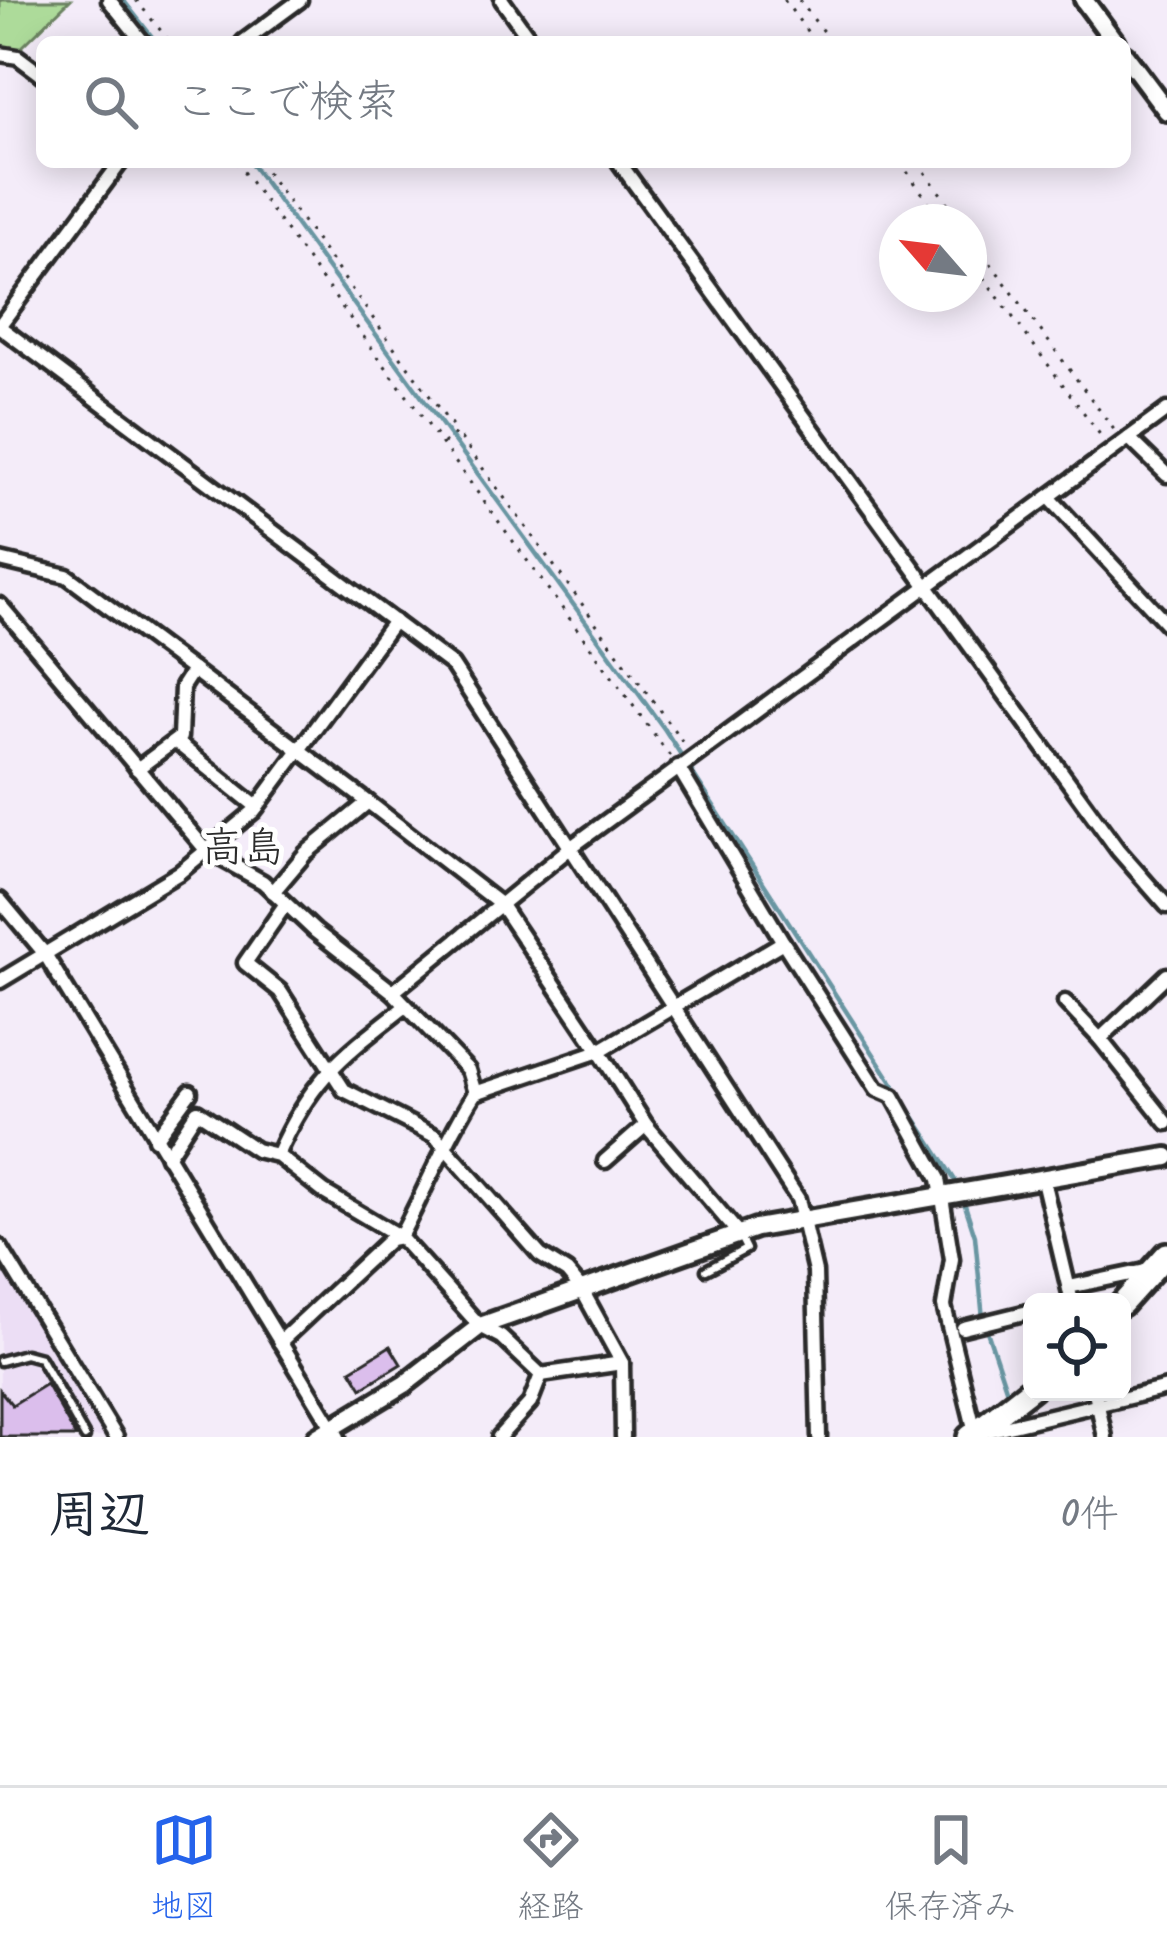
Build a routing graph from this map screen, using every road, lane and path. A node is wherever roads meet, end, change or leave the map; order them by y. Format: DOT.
graph roads {
  1 [pos="110,0"];
  2 [pos="136,0"];
  3 [pos="300,0"];
  4 [pos="502,0"];
  5 [pos="784,0"];
  6 [pos="799,0"];
  7 [pos="1084,0"];
  8 [pos="138,36"];
  9 [pos="165,36"];
  10 [pos="251,36"];
  11 [pos="528,36"];
  12 [pos="810,36"];
  13 [pos="826,36"];
  14 [pos="1111,36"];
  15 [pos="0,54"];
  16 [pos="1131,64"];
  17 [pos="36,70"];
  18 [pos="1167,111"];
  19 [pos="117,168"];
  20 [pos="240,168"];
  21 [pos="263,168"];
  22 [pos="623,168"];
  23 [pos="904,168"];
  24 [pos="922,168"];
  25 [pos="930,204"];
  26 [pos="948,204"];
  27 [pos="987,259"];
  28 [pos="987,280"];
  29 [pos="0,326"];
  30 [pos="1167,410"];
  31 [pos="457,433"];
  32 [pos="443,443"];
  33 [pos="1121,443"];
  34 [pos="1167,475"];
  35 [pos="1049,497"];
  36 [pos="0,560"];
  37 [pos="928,589"];
  38 [pos="0,605"];
  39 [pos="394,621"];
  40 [pos="1167,624"];
  41 [pos="193,670"];
  42 [pos="176,742"];
  43 [pos="298,752"];
  44 [pos="693,756"];
  45 [pos="678,767"];
  46 [pos="137,769"];
  47 [pos="368,802"];
  48 [pos="257,807"];
  49 [pos="570,848"];
  50 [pos="206,850"];
  51 [pos="273,892"];
  52 [pos="0,900"];
  53 [pos="285,905"];
  54 [pos="500,905"];
  55 [pos="1167,906"];
  56 [pos="783,942"];
  57 [pos="45,955"];
  58 [pos="1167,975"];
  59 [pos="0,981"];
  60 [pos="393,992"];
  61 [pos="1066,1002"];
  62 [pos="406,1006"];
  63 [pos="674,1011"];
  64 [pos="1100,1039"];
  65 [pos="599,1051"];
  66 [pos="329,1068"];
  67 [pos="190,1092"];
  68 [pos="475,1093"];
  69 [pos="1167,1123"];
  70 [pos="646,1125"];
  71 [pos="155,1139"];
  72 [pos="447,1151"];
  73 [pos="167,1156"];
  74 [pos="277,1156"];
  75 [pos="1167,1157"];
  76 [pos="605,1161"];
  77 [pos="1043,1180"];
  78 [pos="941,1198"];
  79 [pos="804,1217"];
  80 [pos="739,1234"];
  81 [pos="400,1237"];
  82 [pos="0,1246"];
  83 [pos="1163,1263"];
  84 [pos="706,1270"];
  85 [pos="582,1290"];
  86 [pos="1070,1293"];
  87 [pos="1084,1293"];
  88 [pos="1131,1295"];
  89 [pos="1023,1313"];
  90 [pos="480,1326"];
  91 [pos="963,1328"];
  92 [pos="280,1342"];
  93 [pos="0,1361"];
  94 [pos="622,1363"];
  95 [pos="541,1375"];
  96 [pos="1167,1388"];
  97 [pos="1131,1393"];
  98 [pos="1023,1395"];
  99 [pos="1085,1401"];
  100 [pos="1097,1401"];
  101 [pos="329,1434"];
  102 [pos="974,1435"];
  103 [pos="86,1437"];
  104 [pos="116,1437"];
  105 [pos="499,1437"];
  106 [pos="623,1437"];
  107 [pos="819,1437"];
  108 [pos="1105,1437"];
  1 -- 8 [label="street"];
  2 -- 9 [label="path"];
  3 -- 10 [label="street"];
  4 -- 11 [label="street"];
  5 -- 12 [label="path"];
  6 -- 13 [label="path"];
  7 -- 14 [label="street"];
  15 -- 17 [label="street"];
  16 -- 18 [label="street"];
  19 -- 29 [label="street"];
  20 -- 32 [label="path"];
  21 -- 31 [label="path"];
  22 -- 37 [label="street"];
  23 -- 25 [label="path"];
  24 -- 26 [label="path"];
  27 -- 33 [label="path"];
  28 -- 33 [label="path"];
  29 -- 39 [label="street"];
  30 -- 33 [label="street"];
  31 -- 32 [label="path"];
  31 -- 44 [label="path"];
  32 -- 45 [label="path"];
  33 -- 34 [label="street"];
  33 -- 35 [label="street"];
  35 -- 37 [label="street"];
  35 -- 40 [label="street"];
  36 -- 41 [label="street"];
  37 -- 44 [label="street"];
  37 -- 55 [label="street"];
  38 -- 46 [label="street"];
  39 -- 43 [label="street"];
  39 -- 49 [label="street"];
  41 -- 42 [label="street"];
  41 -- 43 [label="street"];
  42 -- 46 [label="street"];
  42 -- 48 [label="street"];
  43 -- 47 [label="street"];
  43 -- 48 [label="street"];
  44 -- 45 [label="street"];
  45 -- 49 [label="street"];
  45 -- 56 [label="street"];
  46 -- 50 [label="street"];
  47 -- 51 [label="street"];
  47 -- 54 [label="street"];
  48 -- 50 [label="street"];
  49 -- 54 [label="street"];
  49 -- 63 [label="street"];
  50 -- 51 [label="street"];
  50 -- 57 [label="street"];
  51 -- 53 [label="street"];
  52 -- 57 [label="street"];
  53 -- 60 [label="street"];
  53 -- 66 [label="street"];
  54 -- 60 [label="street"];
  54 -- 65 [label="street"];
  56 -- 63 [label="street"];
  56 -- 78 [label="street"];
  57 -- 59 [label="street"];
  57 -- 71 [label="street"];
  58 -- 64 [label="street"];
  60 -- 62 [label="street"];
  61 -- 64 [label="street"];
  62 -- 66 [label="street"];
  62 -- 68 [label="street"];
  63 -- 65 [label="street"];
  63 -- 79 [label="street"];
  64 -- 69 [label="street"];
  65 -- 68 [label="street"];
  65 -- 70 [label="street"];
  66 -- 72 [label="street"];
  66 -- 74 [label="street"];
  67 -- 71 [label="street"];
  68 -- 72 [label="street"];
  70 -- 76 [label="street"];
  70 -- 80 [label="street"];
  71 -- 73 [label="street"];
  72 -- 81 [label="street"];
  72 -- 85 [label="street"];
  73 -- 74 [label="street"];
  73 -- 92 [label="street"];
  74 -- 81 [label="street"];
  75 -- 77 [label="street"];
  77 -- 78 [label="street"];
  77 -- 86 [label="street"];
  78 -- 79 [label="street"];
  78 -- 102 [label="street"];
  79 -- 80 [label="street"];
  79 -- 107 [label="street"];
  80 -- 84 [label="lane"];
  80 -- 85 [label="street"];
  81 -- 90 [label="street"];
  81 -- 92 [label="street"];
  82 -- 104 [label="street"];
  83 -- 87 [label="street"];
  83 -- 88 [label="highway"];
  85 -- 90 [label="street"];
  85 -- 94 [label="street"];
  89 -- 91 [label="street"];
  90 -- 95 [label="street"];
  90 -- 101 [label="street"];
  92 -- 101 [label="street"];
  93 -- 103 [label="lane"];
  94 -- 95 [label="street"];
  94 -- 106 [label="street"];
  95 -- 105 [label="street"];
  96 -- 97 [label="street"];
  98 -- 102 [label="highway"];
  99 -- 102 [label="street"];
  100 -- 108 [label="street"];
}
